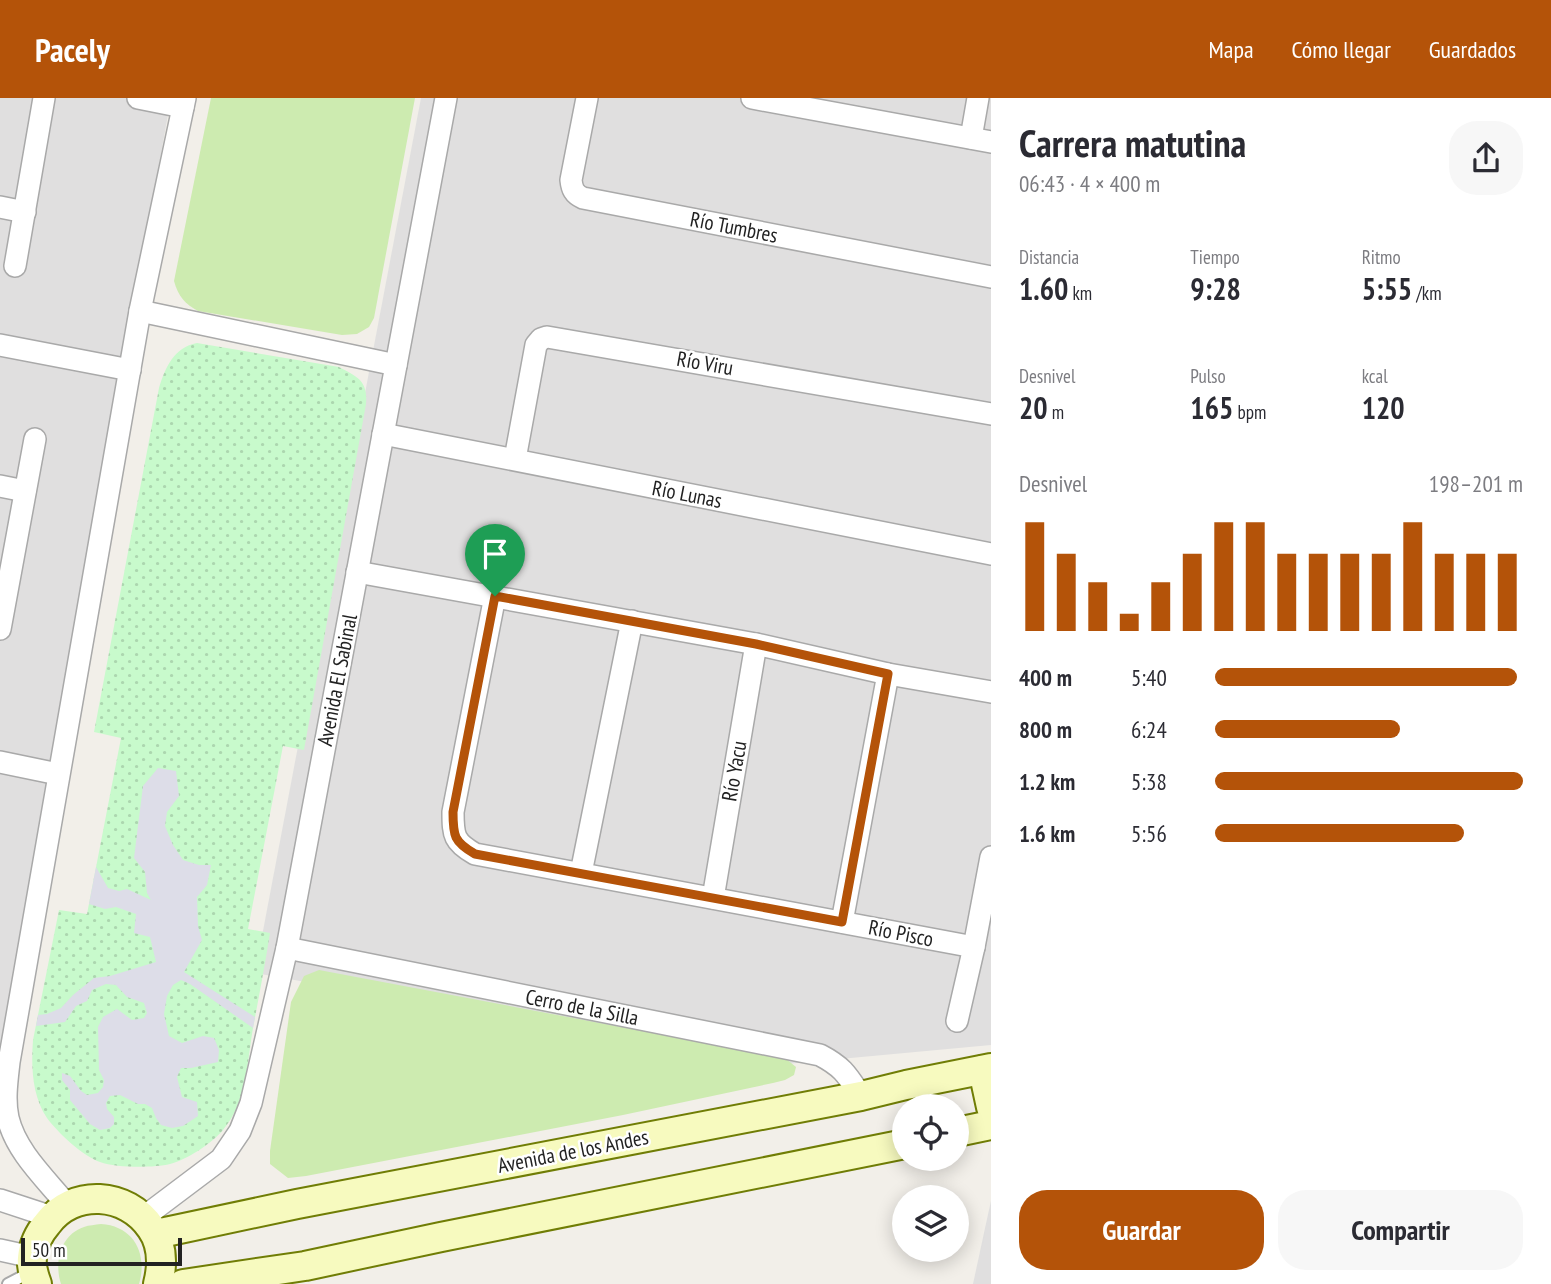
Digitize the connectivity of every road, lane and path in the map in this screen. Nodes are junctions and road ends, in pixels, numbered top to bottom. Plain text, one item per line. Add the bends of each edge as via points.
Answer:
1 (44, 98) edge
2 (138, 98) edge
3 (446, 98) edge
4 (587, 98) edge
5 (752, 98) edge
6 (978, 98) edge
7 (184, 102) edge
8 (981, 140) edge
9 (0, 207) edge
10 (25, 212) junction
11 (15, 266) dead end
12 (991, 277) edge
13 (140, 311) junction
14 (0, 345) edge
15 (396, 365) junction
16 (130, 370) junction
17 (991, 414) edge
18 (383, 433) junction
19 (35, 439) dead end
20 (515, 459) junction
21 (0, 486) edge
22 (25, 491) junction
23 (991, 554) edge
24 (357, 572) junction
25 (495, 596) junction
26 (632, 621) junction
27 (0, 624) edge
28 (756, 644) junction
29 (888, 674) junction
30 (991, 692) edge
31 (0, 762) edge
32 (58, 774) junction
33 (991, 856) edge
34 (581, 873) junction
35 (713, 898) junction
36 (842, 922) junction
37 (974, 947) junction
38 (287, 948) junction
39 (957, 1021) dead end
40 (987, 1069) edge
41 (861, 1096) junction
42 (991, 1107) edge
43 (991, 1125) edge
44 (969, 1130) edge
45 (892, 1147) edge
46 (0, 1200) edge
47 (59, 1211) junction
48 (150, 1226) junction
49 (0, 1250) edge
50 (34, 1270) edge
51 (8, 1284) edge
52 (158, 1284) edge
53 (183, 1284) edge

1 - 10 street
2 - 7 street
3 - 15 street, Avenida El Sabinal
4 - 12 street, Río Tumbres via 571,180 574,191 583,198
5 - 8 street
6 - 8 street
7 - 13 street
9 - 10 street
10 - 11 street
13 - 15 street
13 - 16 street
14 - 16 street
15 - 18 street, Avenida El Sabinal
16 - 32 street
17 - 20 street, Río Viru via 547,337 536,345
18 - 20 street, Río Lunas
18 - 24 street, Avenida El Sabinal
19 - 22 street
20 - 23 street, Río Lunas
21 - 22 street
22 - 27 street
24 - 25 street
24 - 38 street, Avenida El Sabinal
25 - 26 street
25 - 34 street, Río Pisco via 453,812 454,834 475,854
26 - 28 street
26 - 34 street
28 - 29 street
28 - 35 street, Río Yacu
29 - 30 street
29 - 36 street
31 - 32 street
32 - 47 street via 6,1090 8,1118 19,1147
33 - 37 street
34 - 35 street, Río Pisco
35 - 36 street, Río Pisco
36 - 37 street, Río Pisco
37 - 39 street
38 - 41 street, Cerro de la Silla via 820,1055 845,1072
38 - 48 street, Avenida El Sabinal via 251,1103 240,1131 221,1159
40 - 41 main road, Avenida de los Andes
40 - 42 main road
41 - 48 main road, Avenida de los Andes via 297,1204
43 - 44 main road
45 - 53 main road via 306,1266
46 - 47 street
47 - 48 main road via 87,1199 107,1199 127,1205
47 - 50 main road via 41,1231
48 - 52 main road via 161,1252
49 - 50 street
50 - 51 lane

